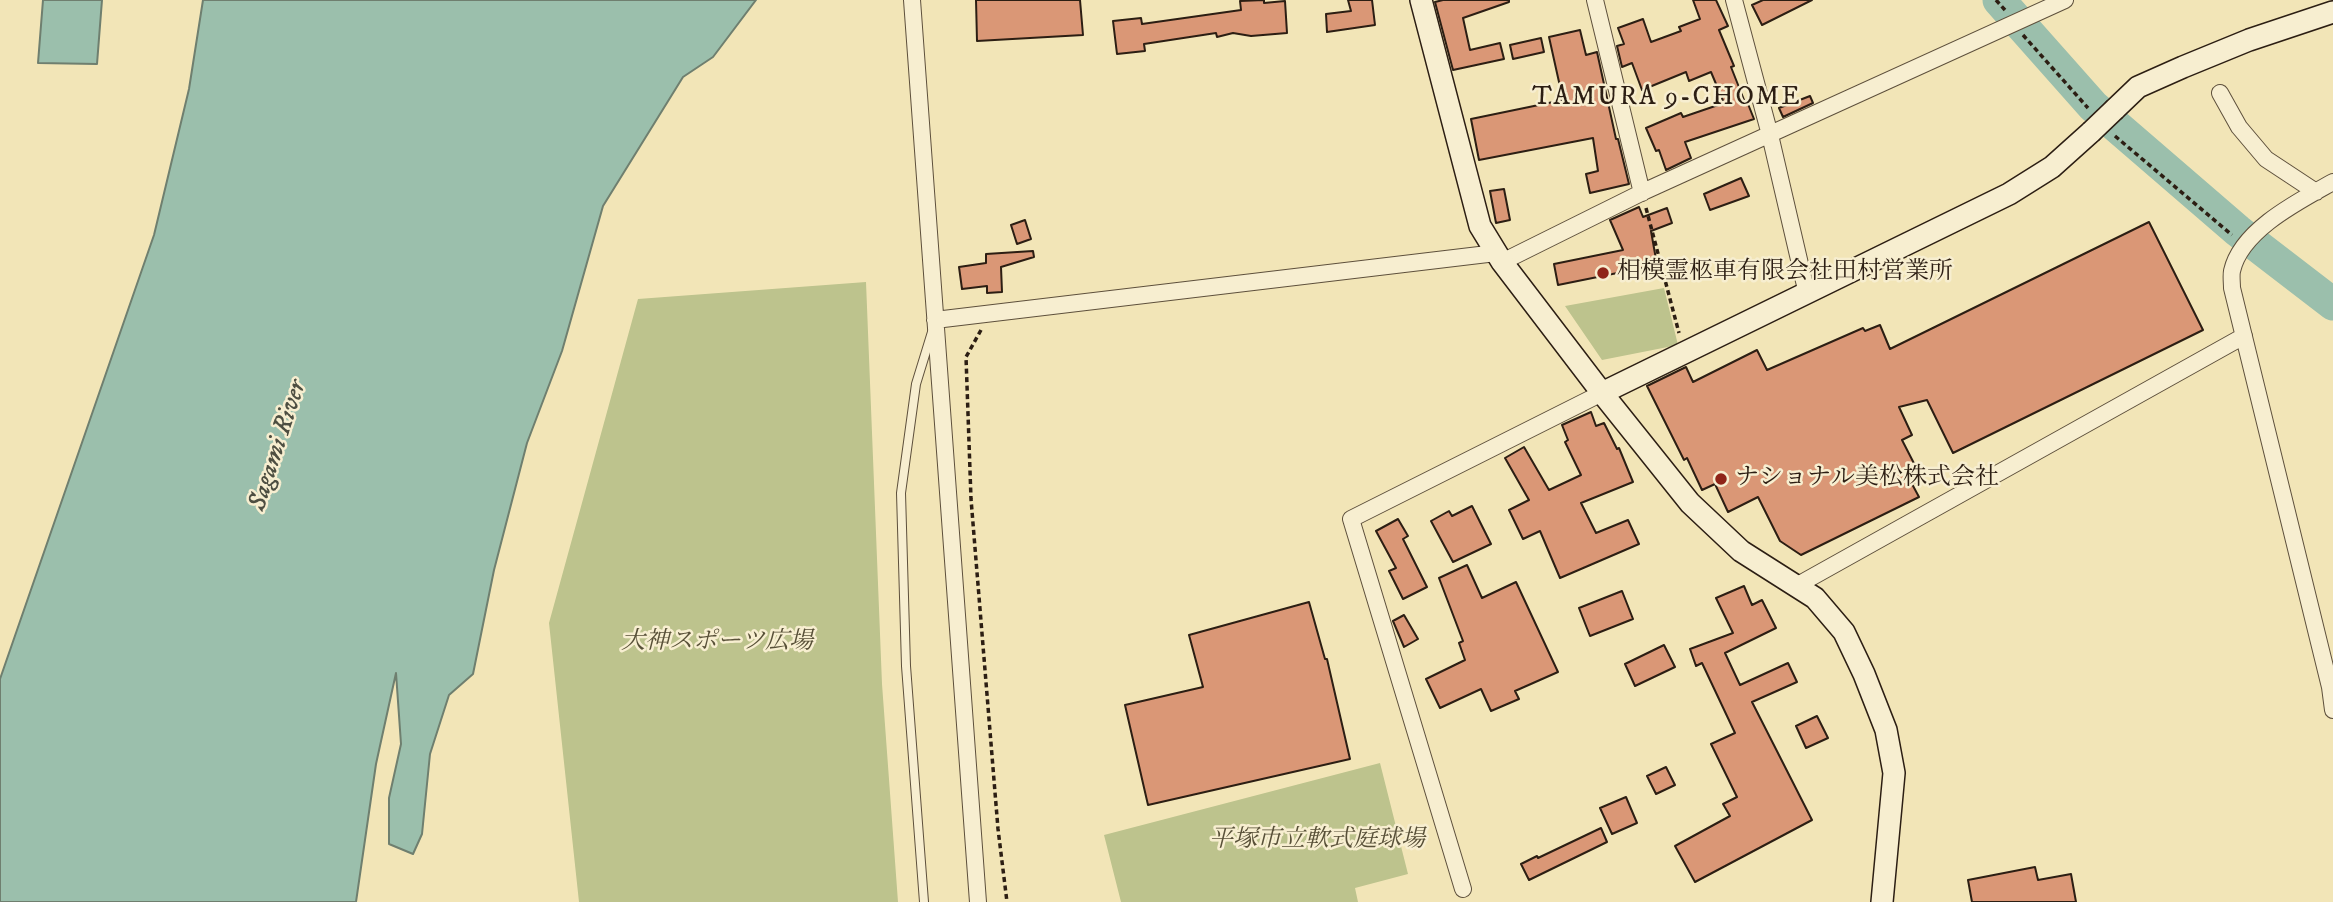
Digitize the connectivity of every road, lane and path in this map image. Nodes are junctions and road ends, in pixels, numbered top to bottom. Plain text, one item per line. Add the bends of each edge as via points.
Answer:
1 (912, 0) edge
2 (1421, 0) edge
3 (1595, 0) edge
4 (1734, 0) edge
5 (2065, 0) edge
6 (2333, 12) edge
7 (2220, 93) dead end
8 (1770, 135) junction
9 (2333, 182) edge
10 (2315, 192) junction
11 (1642, 193) junction
12 (1499, 258) junction
13 (1807, 294) junction
14 (991, 313) junction
15 (935, 320) junction
16 (2244, 336) junction
17 (1684, 354) junction
18 (1602, 393) junction
19 (1796, 586) junction
20 (2331, 686) edge
21 (2333, 710) edge
22 (1463, 889) dead end
23 (924, 902) edge
24 (978, 902) edge
25 (1007, 902) edge
26 (1882, 902) edge

1 - 15 street
2 - 12 street via 1480,226
3 - 11 street
4 - 8 street
5 - 8 street
6 - 13 street, bridge via 2249,40 2138,87 2052,167 2009,194
7 - 10 street via 2239,127 2266,159
8 - 11 street
8 - 13 street
9 - 10 street
10 - 16 street via 2256,230 2243,248 2232,271 2232,288
11 - 12 street
11 - 17 path
12 - 14 street
12 - 18 street
13 - 17 street
14 - 15 street
14 - 25 path via 966,357 971,499
15 - 23 lane via 916,384 901,493 906,666
15 - 24 street
16 - 19 street
16 - 20 street
17 - 18 street
18 - 19 street via 1712,525 1741,551
18 - 22 street via 1351,519
19 - 26 street via 1815,598 1844,632 1886,730 1894,773
20 - 21 street

